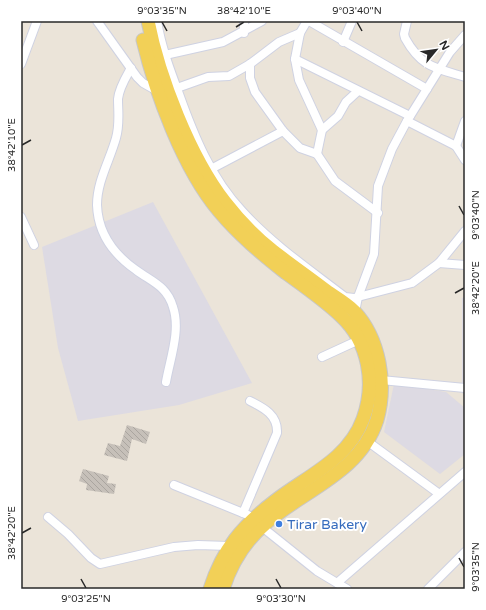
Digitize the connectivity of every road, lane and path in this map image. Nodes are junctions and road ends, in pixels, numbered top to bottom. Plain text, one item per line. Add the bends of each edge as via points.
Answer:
1 (37, 21) edge
2 (97, 21) edge
3 (140, 21) edge
4 (148, 21) edge
5 (157, 21) edge
6 (244, 21) edge
7 (262, 21) edge
8 (308, 21) edge
9 (352, 21) edge
10 (407, 21) edge
11 (244, 32) junction
12 (300, 33) junction
13 (465, 35) edge
14 (343, 42) junction
15 (462, 43) edge
16 (165, 55) junction
17 (295, 59) junction
18 (21, 64) edge
19 (250, 64) junction
20 (131, 68) junction
21 (440, 69) junction
22 (465, 77) edge
23 (427, 89) junction
24 (168, 90) junction
25 (358, 90) junction
26 (408, 119) junction
27 (465, 121) edge
28 (178, 127) junction
29 (322, 130) junction
30 (283, 131) junction
31 (456, 146) junction
32 (317, 154) junction
33 (465, 160) edge
34 (211, 168) junction
35 (378, 214) junction
36 (21, 217) edge
37 (465, 231) edge
38 (34, 245) dead end
39 (439, 263) junction
40 (465, 265) edge
41 (345, 297) junction
42 (358, 297) junction
43 (353, 311) junction
44 (364, 342) junction
45 (322, 357) dead end
46 (381, 380) junction
47 (166, 382) dead end
48 (465, 388) edge
49 (250, 401) dead end
50 (367, 441) junction
51 (465, 472) edge
52 (174, 484) dead end
53 (438, 493) junction
54 (48, 517) dead end
55 (253, 519) junction
56 (465, 552) edge
57 (229, 556) junction
58 (337, 583) junction
59 (210, 589) edge
60 (223, 589) edge
61 (347, 589) edge
62 (428, 589) edge

1 - 18 street
2 - 20 street
3 - 24 main road via 148,59
4 - 24 main road
5 - 16 street
6 - 11 street
7 - 11 street
8 - 12 street
8 - 14 street
9 - 14 street
10 - 21 street via 404,34 408,43 422,61
11 - 16 street via 223,42
12 - 17 street
12 - 19 street via 279,42
13 - 15 street
14 - 23 street
15 - 21 street
16 - 24 street
17 - 25 street
17 - 29 street via 299,80
19 - 24 street via 229,76 208,77
19 - 30 street via 250,78 256,92
20 - 24 street via 143,83
20 - 47 street via 123,81 118,98 117,134 98,193 98,218 101,230 113,249 136,270 160,285 170,299 176,319
21 - 22 street
21 - 23 street
23 - 26 street
24 - 28 main road
24 - 34 street
25 - 26 street
25 - 29 street via 346,102 338,116
26 - 31 street
26 - 35 street via 392,149 378,186
27 - 31 street
28 - 43 main road via 211,182 243,223 271,250
28 - 44 main road via 195,175 219,211 264,255 342,316
29 - 32 street
30 - 32 street via 300,148
30 - 34 street
31 - 33 street
32 - 35 street via 335,181
34 - 41 street via 228,194 255,225
35 - 42 street via 374,254
36 - 38 street
37 - 39 street
39 - 40 street
39 - 42 street via 412,283
41 - 42 street
41 - 43 street
42 - 43 street
43 - 44 main road
44 - 45 street
44 - 46 main road
44 - 55 main road via 369,370 369,398 364,418 355,436 331,462
46 - 48 street
46 - 50 main road via 379,411
49 - 55 street via 264,408 274,418 277,427
50 - 53 street
50 - 55 main road via 341,470 277,514
51 - 53 street
52 - 55 street
53 - 58 street via 394,535
54 - 57 street via 87,555 100,564 174,546 198,545
55 - 57 main road
55 - 57 main road via 244,547
55 - 58 street via 298,557
56 - 62 street
57 - 59 main road
57 - 60 main road
58 - 61 street

